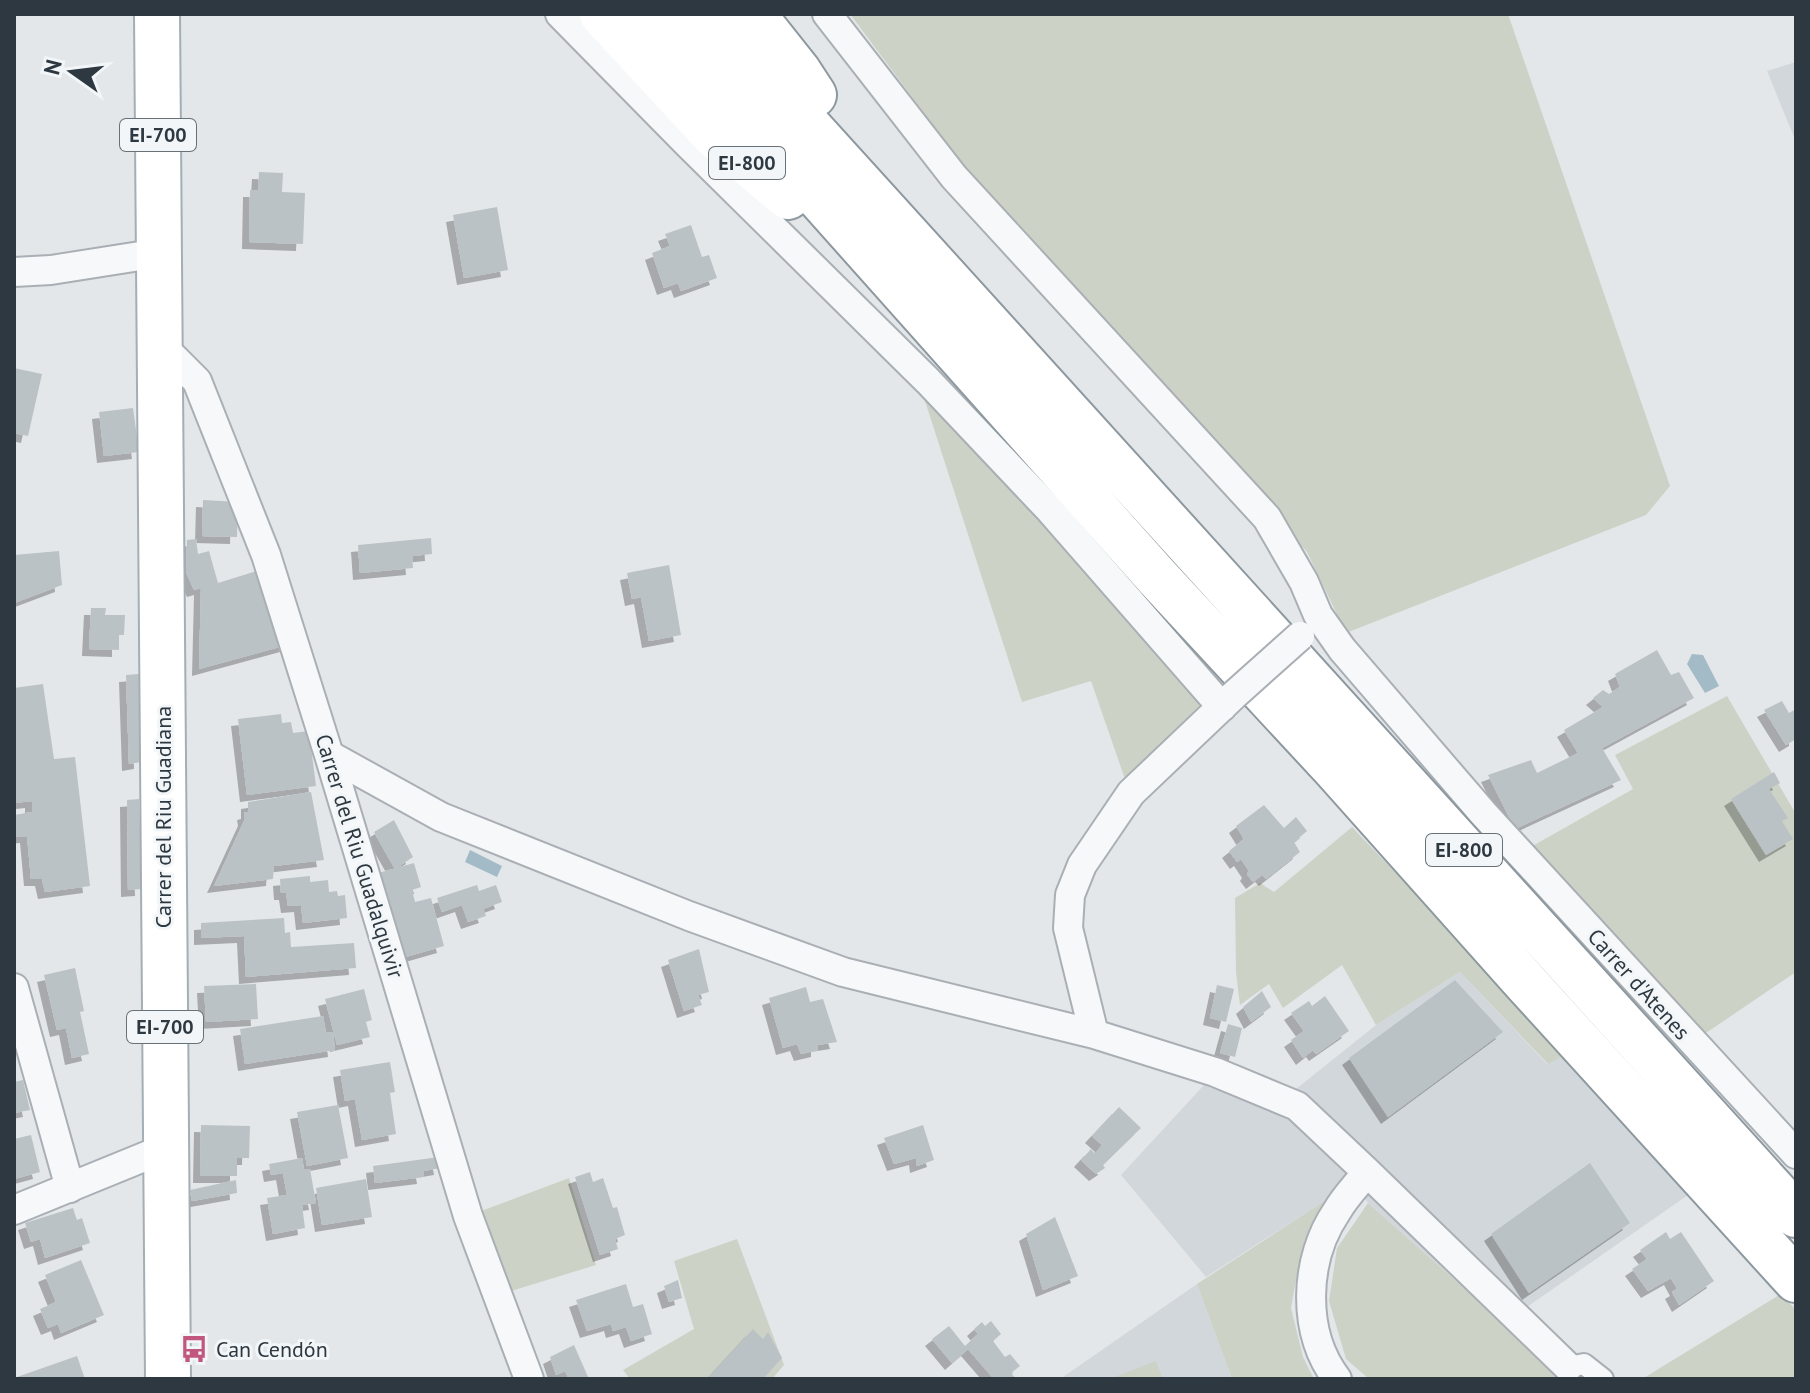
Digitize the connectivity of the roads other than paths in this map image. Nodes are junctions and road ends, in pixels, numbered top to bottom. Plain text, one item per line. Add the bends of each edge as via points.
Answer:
1 (157, 14) edge
2 (560, 14) edge
3 (602, 14) edge
4 (655, 14) edge
5 (707, 14) edge
6 (753, 14) edge
7 (827, 14) edge
8 (902, 227) junction
9 (159, 256) junction
10 (14, 272) edge
11 (907, 296) junction
12 (160, 356) junction
13 (1309, 626) junction
14 (1228, 701) junction
15 (329, 755) junction
16 (14, 988) edge
17 (1094, 1034) junction
18 (24, 1061) edge
19 (166, 1148) junction
20 (1796, 1154) edge
21 (1367, 1172) junction
22 (70, 1188) junction
23 (14, 1210) edge
24 (1796, 1215) edge
25 (1796, 1280) edge
26 (1568, 1367) joint
27 (168, 1379) edge
28 (529, 1379) edge
29 (1337, 1379) edge
30 (1603, 1379) edge

1 - 9 main road, EI-700
2 - 14 street via 928,381
3 - 11 main road, EI-800 via 713,134
4 - 11 main road, EI-800
5 - 8 main road, EI-800
6 - 8 main road, EI-800 via 799,72
7 - 13 street, Carrer d'Atenes via 954,177 1267,518 1304,582
8 - 24 main road, EI-800
9 - 10 street
9 - 12 main road, Carrer del Riu Guadiana / EI-700
11 - 25 main road, EI-800
12 - 15 street, Carrer del Riu Guadalquivir via 173,357 197,381 266,555
12 - 19 main road, Carrer del Riu Guadiana / EI-700
13 - 14 street, bridge
13 - 20 street, Carrer d'Atenes via 1342,649 1483,813
14 - 17 street via 1131,793 1082,865 1070,895 1068,928
15 - 17 street via 441,817 689,916 843,972
15 - 28 street, Carrer del Riu Guadalquivir via 468,1216
16 - 18 street
17 - 21 street via 1215,1072 1297,1106
18 - 22 street
19 - 22 street
19 - 27 main road, Carrer del Riu Guadiana / EI-700
21 - 26 street
21 - 29 street via 1336,1211 1312,1274 1310,1303 1317,1340
22 - 23 street
26 - 30 street via 1584,1364

